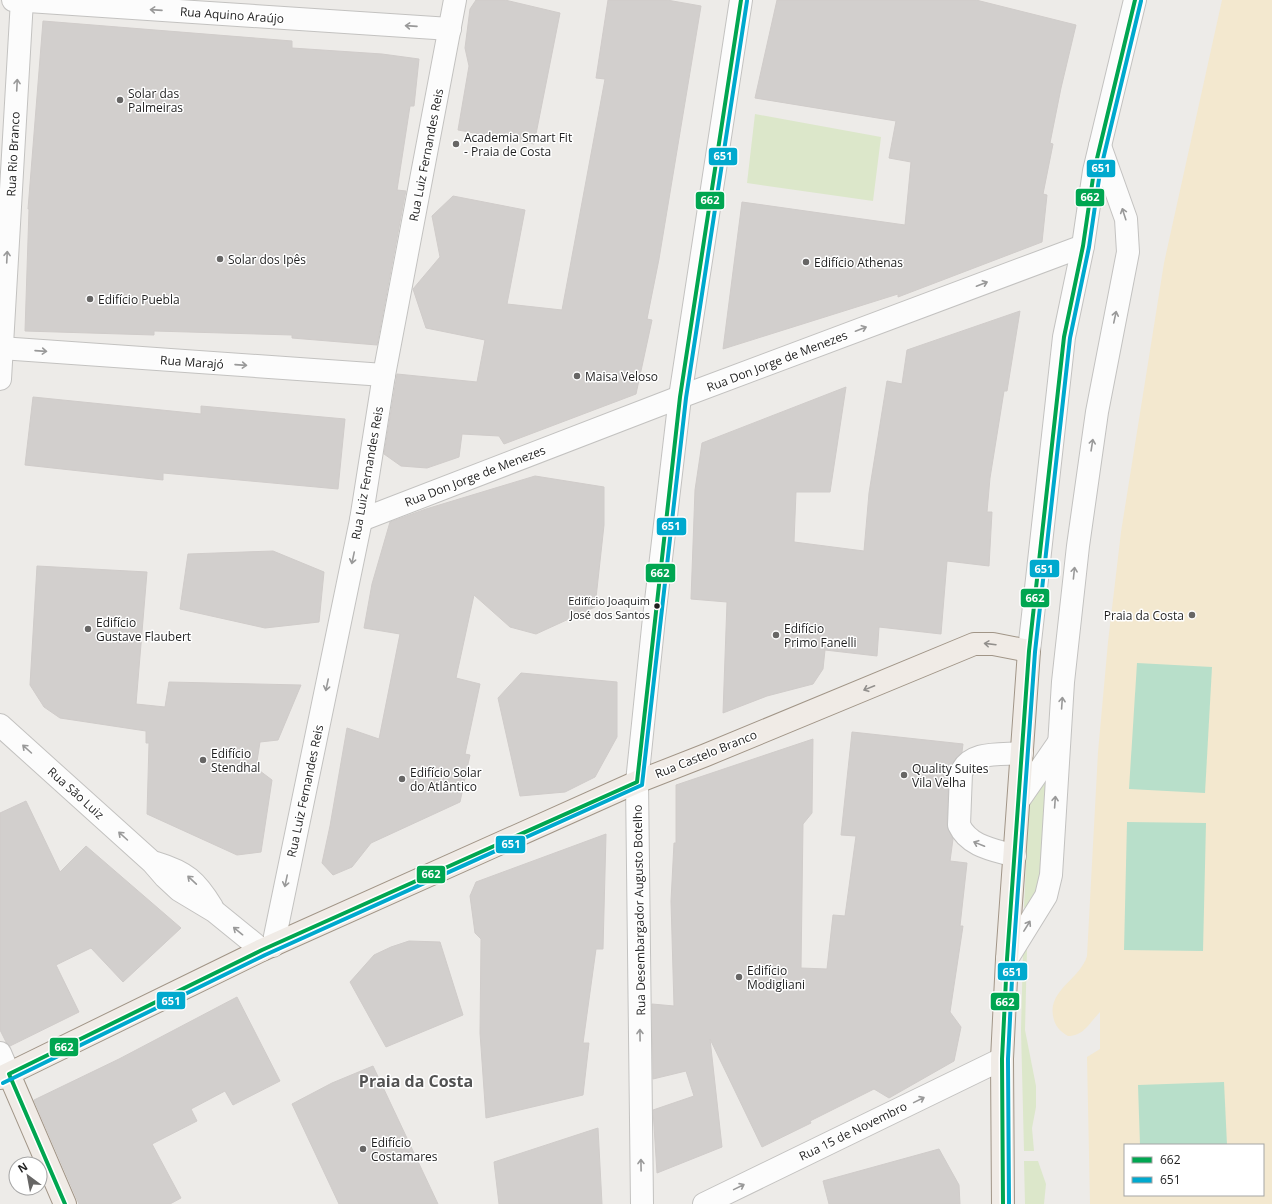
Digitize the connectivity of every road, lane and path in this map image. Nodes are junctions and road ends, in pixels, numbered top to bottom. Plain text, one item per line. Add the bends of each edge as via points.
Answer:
1 (19, 0) edge
2 (455, 0) edge
3 (741, 0) edge
4 (1135, 0) edge
5 (450, 29) junction
6 (1100, 146) junction
7 (1083, 246) junction
8 (1, 348) edge
9 (384, 375) junction
10 (0, 379) edge
11 (680, 397) junction
12 (360, 520) junction
13 (1029, 651) junction
14 (0, 724) edge
15 (1059, 742) junction
16 (1022, 753) junction
17 (637, 782) junction
18 (1019, 800) junction
19 (1015, 856) junction
20 (268, 948) junction
21 (1007, 959) junction
22 (0, 1053) edge
23 (1002, 1059) junction
24 (5, 1076) edge
25 (65, 1204) edge
26 (642, 1204) edge
27 (704, 1204) edge
28 (1003, 1204) edge

5 -> 1 street, Rua Aquino Araújo
8 -> 1 street, Rua Rio Branco
2 - 5 street, Rua Luiz Fernandes Reis
3 - 11 street, Rua Desembargador Augusto Botelho
4 - 6 street
5 - 9 street, Rua Luiz Fernandes Reis
6 - 7 street
15 -> 6 street via 1070,614 1087,479 1109,345 1128,252 1126,219
11 -> 7 street, Rua Don Jorge de Menezes
7 - 13 street via 1064,337
8 -> 9 street, Rua Marajó
8 - 10 street, Rua Rio Branco
9 - 12 street, Rua Luiz Fernandes Reis
11 - 12 street, Rua Don Jorge de Menezes
11 - 17 street, Rua Desembargador Augusto Botelho
12 -> 20 street, Rua Luiz Fernandes Reis
13 - 16 main road
13 -> 17 main road, Rua Castelo Branco via 993,644 974,644
20 -> 14 street, Rua São Luiz via 179,890 152,862
15 - 18 street
21 -> 15 street via 1046,896
16 - 18 main road
19 -> 16 street via 975,843 962,831 959,825 961,773 973,758
17 - 20 main road, Rua Castelo Branco
26 -> 17 street, Rua Desembargador Augusto Botelho
18 - 19 main road
19 - 21 main road
20 - 24 main road, Rua Castelo Branco
21 - 23 main road
22 - 24 street
27 -> 23 street, Rua 15 de Novembro
23 - 28 main road
24 - 25 main road

